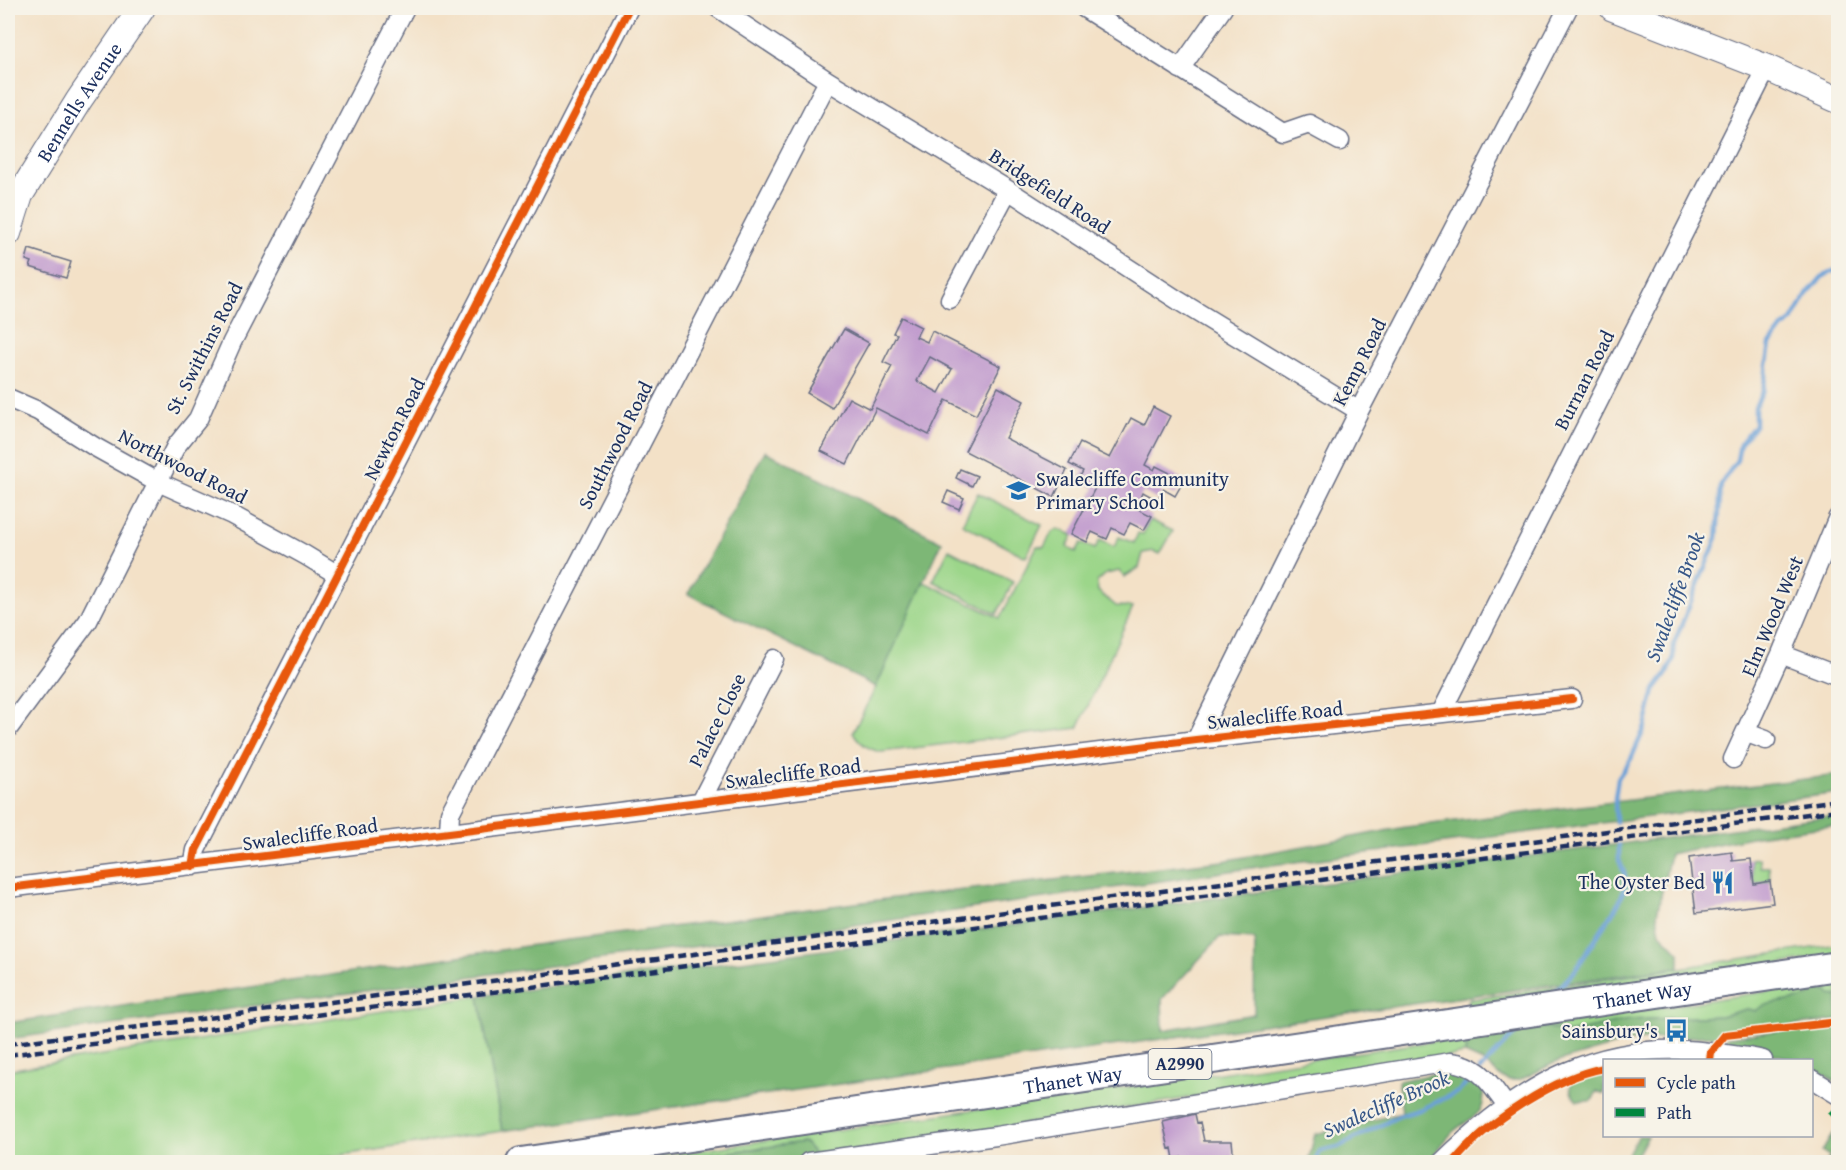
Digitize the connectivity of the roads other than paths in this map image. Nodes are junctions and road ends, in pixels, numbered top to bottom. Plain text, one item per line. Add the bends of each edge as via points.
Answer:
1 (142, 8) edge
2 (405, 8) edge
3 (629, 8) edge
4 (718, 8) edge
5 (1084, 8) edge
6 (1223, 8) edge
7 (1568, 8) edge
8 (1613, 8) edge
9 (1767, 68) junction
10 (1180, 69) junction
11 (828, 81) junction
12 (1839, 100) edge
13 (1340, 141) dead end
14 (1008, 190) junction
15 (8, 234) edge
16 (950, 299) dead end
17 (8, 398) edge
18 (1359, 411) junction
19 (158, 482) junction
20 (1839, 517) edge
21 (338, 575) junction
22 (1781, 654) junction
23 (773, 658) dead end
24 (1839, 676) edge
25 (1576, 700) dead end
26 (1441, 713) junction
27 (8, 729) edge
28 (1747, 733) junction
29 (1766, 740) dead end
30 (1196, 741) junction
31 (1733, 759) dead end
32 (701, 801) junction
33 (449, 832) junction
34 (193, 867) junction
35 (8, 888) edge
36 (1839, 966) edge
37 (1607, 1059) edge
38 (1756, 1059) edge
39 (1603, 1060) edge
40 (1813, 1079) edge
41 (1839, 1095) edge
42 (1506, 1105) junction
43 (521, 1162) edge
44 (808, 1162) edge
45 (1442, 1162) edge

1 - 15 street, Bennells Avenue via 78,99 20,195
2 - 19 street, St. Swithins Road via 231,342 198,419 176,446
3 - 21 street, Newton Road
4 - 11 street, Bridgefield Road
5 - 10 street
6 - 10 street
7 - 18 street, Kemp Road
8 - 9 street
9 - 12 street
9 - 26 street, Burnan Road
10 - 13 street via 1279,142 1309,124
11 - 14 street, Bridgefield Road
11 - 33 street, Southwood Road via 450,813
14 - 16 street
14 - 18 street, Bridgefield Road
17 - 19 street, Northwood Road via 38,411
18 - 30 street, Kemp Road
19 - 21 street, Northwood Road via 232,515
19 - 27 street, St. Swithins Road via 88,621
20 - 22 street, Elm Wood West
21 - 34 street, Newton Road via 196,850
22 - 24 street
22 - 28 street, Elm Wood West
23 - 32 street, Palace Close
25 - 26 street, Swalecliffe Road
26 - 30 street, Swalecliffe Road
28 - 29 street
28 - 31 street, Elm Wood West
30 - 32 street, Swalecliffe Road
32 - 33 street, Swalecliffe Road
33 - 34 street, Swalecliffe Road
34 - 35 street, Swalecliffe Road
36 - 43 main road, Thanet Way / A2990
37 - 38 street via 1632,1053 1690,1050
39 - 42 street via 1544,1082
40 - 41 street
42 - 44 street via 1476,1069 1450,1062 996,1136
42 - 45 street

